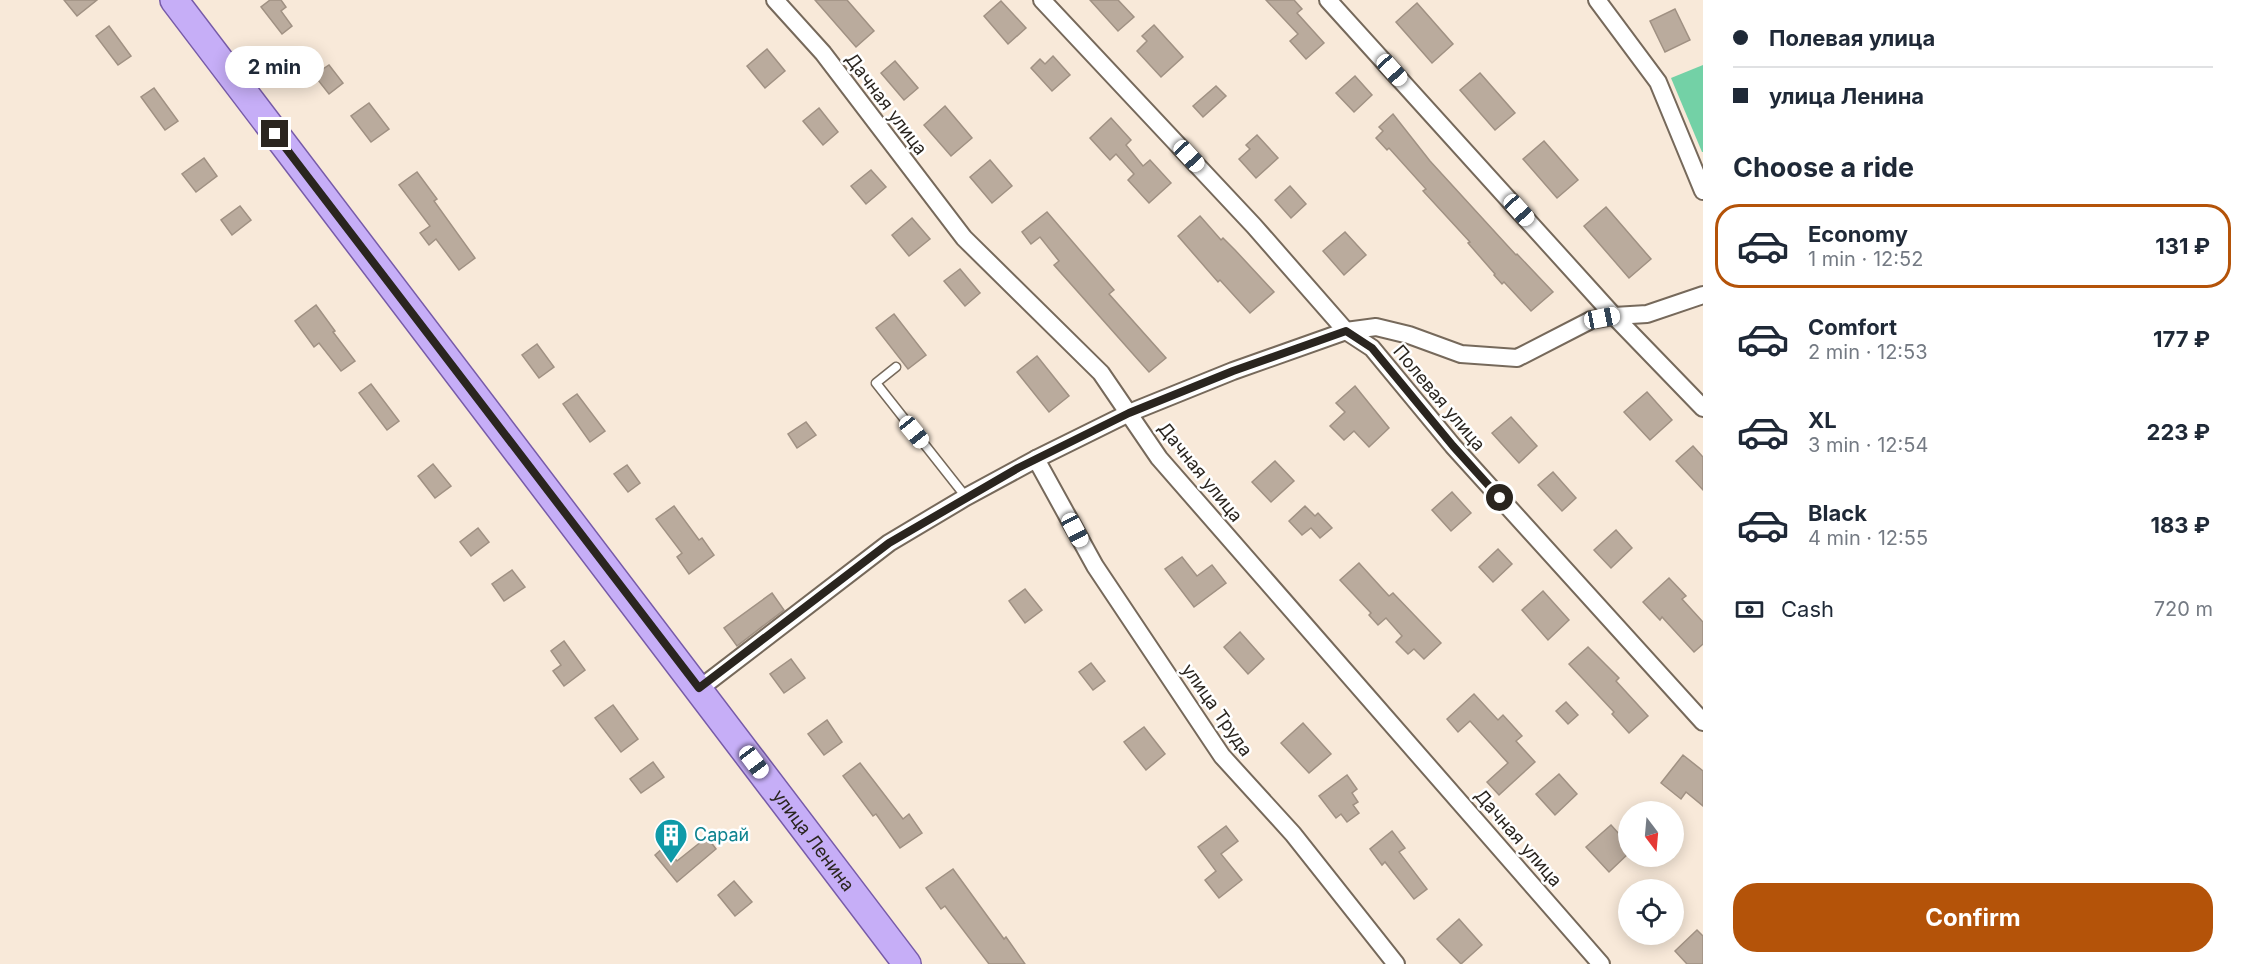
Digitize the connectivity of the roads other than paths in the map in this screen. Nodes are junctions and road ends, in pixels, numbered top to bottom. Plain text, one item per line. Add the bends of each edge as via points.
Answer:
1 (174, 0) edge
2 (775, 0) edge
3 (1042, 0) edge
4 (1328, 0) edge
5 (1597, 0) edge
6 (1703, 191) edge
7 (1703, 295) edge
8 (1614, 316) junction
9 (1346, 331) junction
10 (896, 367) dead end
11 (1703, 408) edge
12 (1129, 413) junction
13 (1036, 459) junction
14 (966, 497) junction
15 (699, 688) junction
16 (1703, 722) edge
17 (907, 964) edge
18 (1396, 964) edge
19 (1601, 964) edge

1 - 15 main road, улица Ленина
2 - 12 street, Дачная улица via 823,53 964,238 1101,373
3 - 9 street, Полевая улица via 1254,226
4 - 8 street
5 - 6 street via 1658,82
7 - 8 street via 1647,314
8 - 9 street via 1591,320 1517,358 1461,354 1376,327
8 - 11 street
9 - 12 street
9 - 16 street, Полевая улица via 1372,348 1453,446
10 - 14 lane via 876,383
12 - 13 street
12 - 19 street, Дачная улица via 1159,458
13 - 14 street
13 - 18 street, улица Труда via 1095,566 1222,756 1293,834
14 - 15 street via 889,543
15 - 17 main road, улица Ленина

